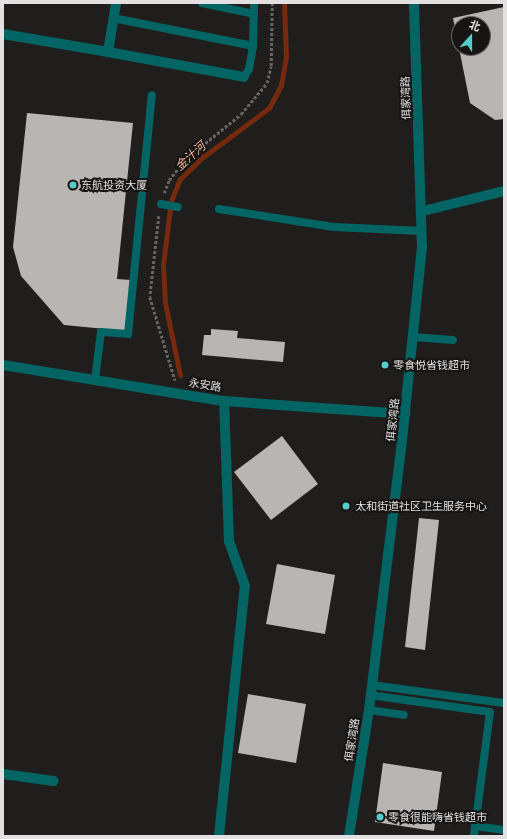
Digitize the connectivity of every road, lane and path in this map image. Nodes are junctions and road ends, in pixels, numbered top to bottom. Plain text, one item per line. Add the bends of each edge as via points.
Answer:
1 (116, 3) edge
2 (202, 3) edge
3 (254, 3) edge
4 (272, 3) edge
5 (414, 3) edge
6 (254, 14) junction
7 (113, 18) junction
8 (3, 34) edge
9 (253, 46) junction
10 (108, 52) junction
11 (244, 77) joint
12 (152, 95) dead end
13 (504, 191) edge
14 (161, 204) junction
15 (178, 207) dead end
16 (219, 209) dead end
17 (423, 211) junction
18 (422, 231) junction
19 (413, 337) junction
20 (453, 340) dead end
21 (3, 365) edge
22 (96, 380) junction
23 (174, 392) junction
24 (224, 401) junction
25 (406, 414) junction
26 (371, 690) junction
27 (504, 704) edge
28 (369, 710) junction
29 (404, 715) dead end
30 (3, 774) edge
31 (54, 780) dead end
32 (475, 826) junction
33 (504, 830) edge
34 (219, 836) edge
35 (349, 836) edge
36 (474, 836) edge

1 - 7 street
2 - 6 lane
3 - 6 lane
4 - 14 path via 271,66 267,83 240,114 186,159 169,180
5 - 17 street, 佴家湾路
6 - 9 lane
7 - 9 lane
7 - 10 street
8 - 10 street
9 - 11 lane via 249,69
10 - 11 street
12 - 22 lane via 128,334 101,332
13 - 17 street
14 - 15 lane
14 - 23 path via 150,297 175,377
16 - 18 lane via 334,227
17 - 18 street, 佴家湾路
18 - 19 street, 佴家湾路
19 - 20 lane
19 - 25 street, 佴家湾路
21 - 22 street, 永安路
22 - 23 street, 永安路
23 - 24 street, 永安路
24 - 25 street, 永安路
24 - 34 street via 229,541 245,586
25 - 26 street, 佴家湾路
26 - 27 lane
26 - 28 street, 佴家湾路
26 - 32 lane via 490,712
28 - 29 lane
28 - 35 street, 佴家湾路
30 - 31 street
32 - 33 lane
32 - 36 lane

